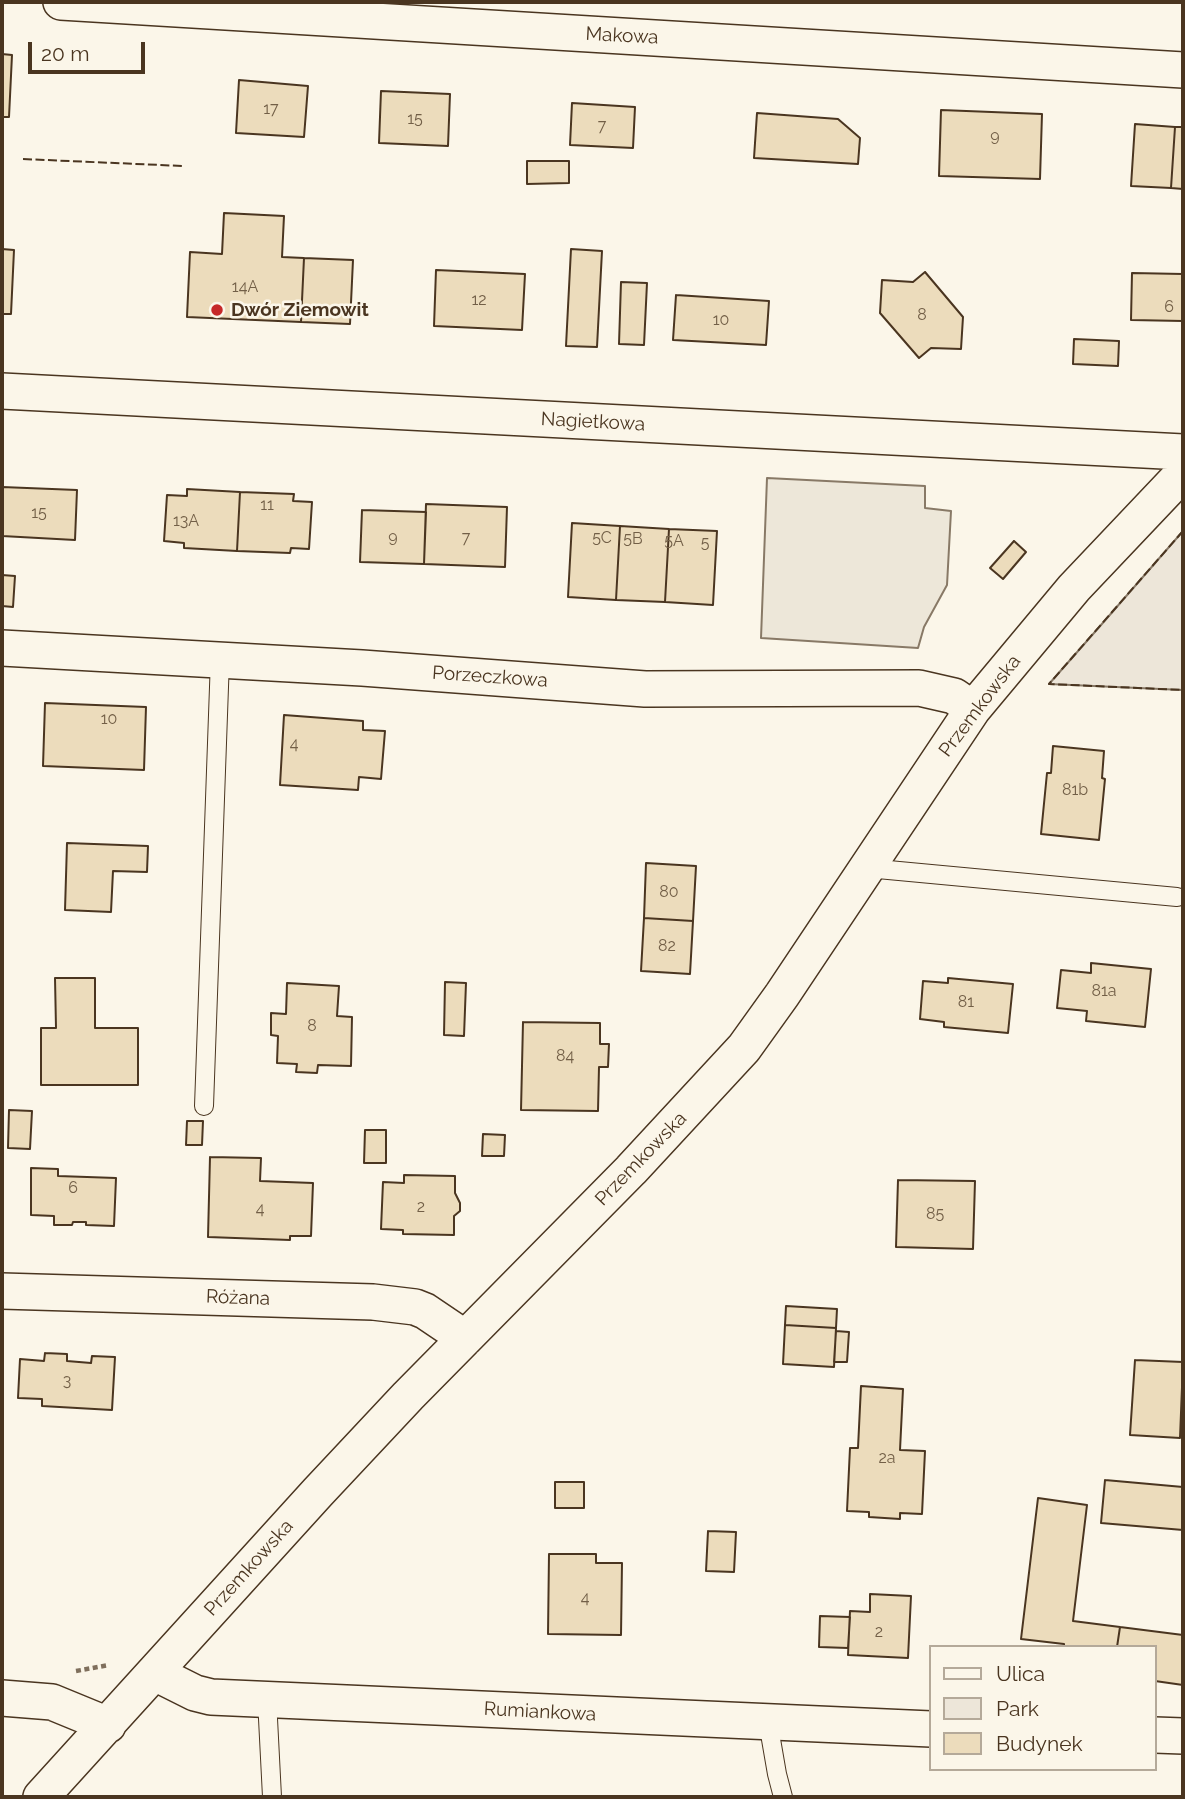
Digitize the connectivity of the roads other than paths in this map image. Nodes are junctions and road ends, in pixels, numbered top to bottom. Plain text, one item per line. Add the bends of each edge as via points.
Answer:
1 (61, 2) edge
2 (108, 3) edge
3 (1183, 70) edge
4 (2, 391) edge
5 (1183, 452) edge
6 (1183, 473) edge
7 (2, 648) edge
8 (220, 659) junction
9 (973, 709) junction
10 (867, 868) junction
11 (1177, 897) dead end
12 (204, 1106) dead end
13 (2, 1291) edge
14 (465, 1338) junction
15 (155, 1673) junction
16 (2, 1698) edge
17 (267, 1699) junction
18 (768, 1722) junction
19 (108, 1725) junction
20 (930, 1729) edge
21 (1157, 1735) edge
22 (1183, 1736) edge
23 (41, 1797) edge
24 (272, 1797) edge
25 (783, 1797) edge

1 - 2 street, Makowa
2 - 3 street, Makowa
4 - 5 street, Nagietkowa
6 - 9 street, Przemkowska via 1074,588
7 - 8 street, Porzeczkowa
8 - 9 street, Porzeczkowa via 645,689 919,688 954,696
8 - 12 lane
9 - 10 street, Przemkowska
10 - 11 lane
10 - 14 street, Przemkowska via 744,1048
13 - 14 street, Różana via 373,1302 415,1307
14 - 15 street, Przemkowska
15 - 17 street, Rumiankowa via 211,1697
15 - 19 street, Przemkowska
16 - 19 street via 52,1702
17 - 18 street, Rumiankowa
17 - 24 lane
18 - 20 street, Rumiankowa
18 - 25 lane
19 - 23 street, Przemkowska
21 - 22 street

